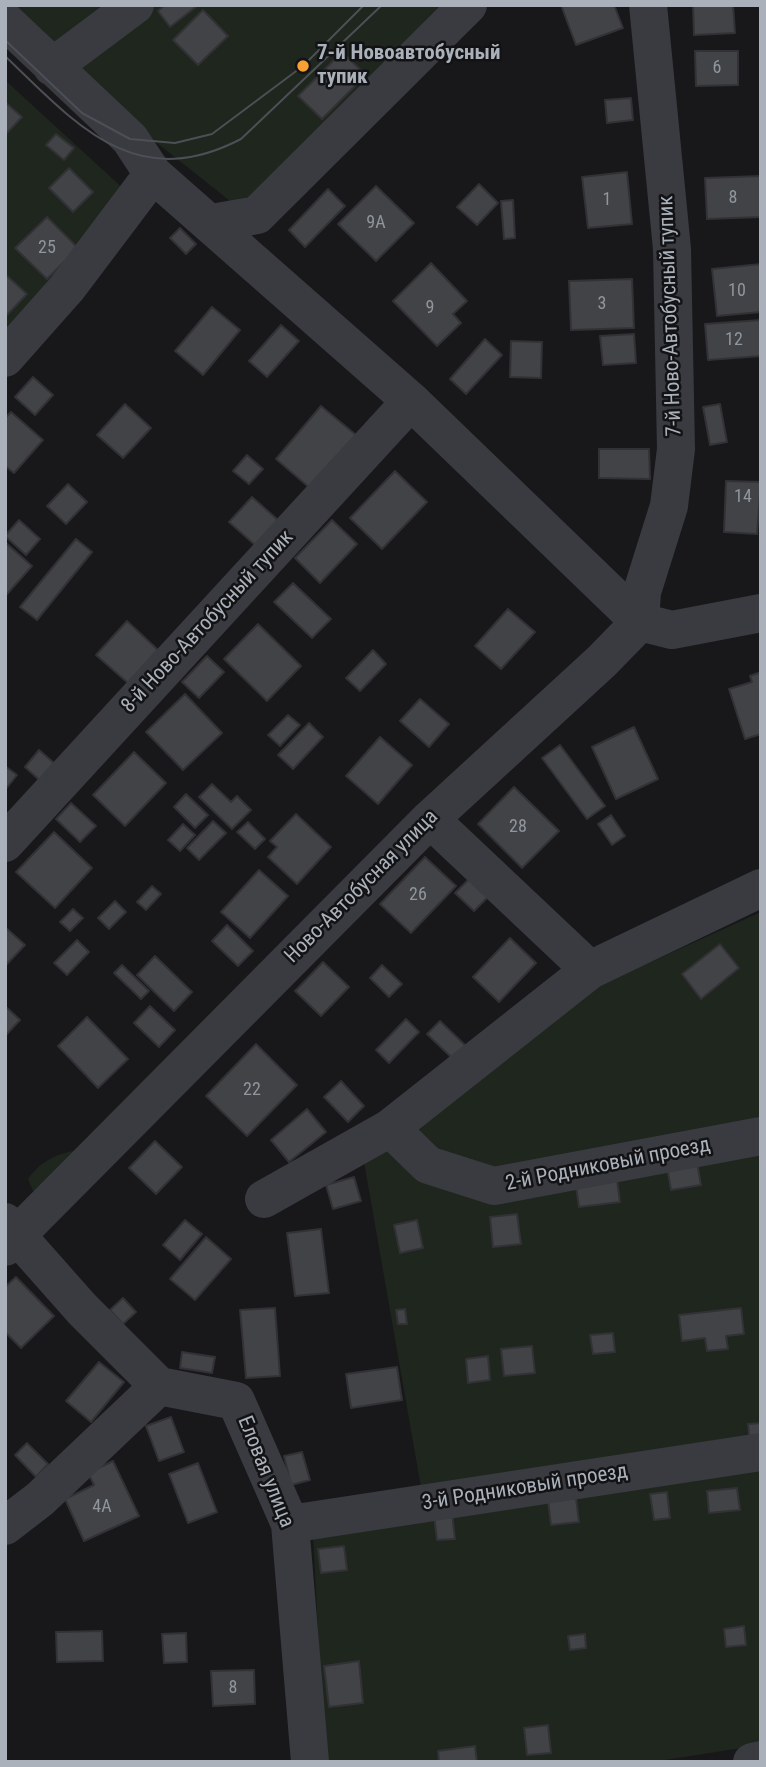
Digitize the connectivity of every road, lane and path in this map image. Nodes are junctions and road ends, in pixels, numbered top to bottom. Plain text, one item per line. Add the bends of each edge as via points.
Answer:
1 (135, 5) edge
2 (468, 5) edge
3 (648, 5) edge
4 (5, 21) edge
5 (52, 67) junction
6 (153, 174) junction
7 (212, 223) junction
8 (5, 358) edge
9 (411, 401) junction
10 (761, 613) edge
11 (640, 622) junction
12 (430, 819) junction
13 (5, 843) edge
14 (761, 888) edge
15 (590, 970) junction
16 (390, 1128) junction
17 (761, 1136) edge
18 (264, 1199) dead end
19 (9, 1234) edge
20 (159, 1386) junction
21 (761, 1452) edge
22 (290, 1524) junction
23 (5, 1526) edge
24 (761, 1760) edge
25 (310, 1762) edge
26 (751, 1762) edge

1 - 5 street
2 - 7 street via 257,215
3 - 11 street, 7-й Ново-Автобусный тупик via 672,249 676,449 669,506 642,592
4 - 5 street
5 - 6 street via 130,139
6 - 7 street
6 - 8 street via 67,288
7 - 9 street
9 - 11 street
9 - 13 street, 8-й Ново-Автобусный тупик
10 - 11 street via 672,629
11 - 12 street, Ново-Автобусная улица
12 - 15 street
12 - 19 street, Ново-Автобусная улица
14 - 15 street
15 - 16 street
16 - 17 street, 2-й Родниковый проезд via 428,1165 494,1186
16 - 18 street
19 - 20 street
20 - 22 street, Еловая улица via 236,1401
20 - 23 street via 40,1499
21 - 22 street, 3-й Родниковый проезд
22 - 25 street, Еловая улица
24 - 26 street

